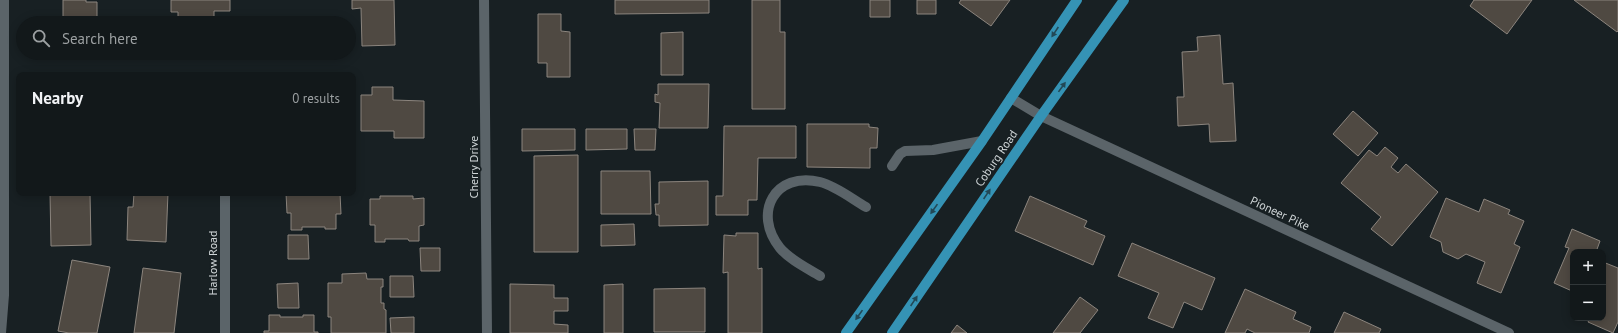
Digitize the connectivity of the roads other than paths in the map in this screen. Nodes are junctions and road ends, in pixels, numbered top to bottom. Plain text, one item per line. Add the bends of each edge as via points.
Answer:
1 (4, 0) edge
2 (484, 0) edge
3 (1077, 0) edge
4 (1124, 0) edge
5 (2, 67) edge
6 (1011, 98) junction
7 (1041, 116) junction
8 (982, 141) junction
9 (892, 166) dead end
10 (225, 196) edge
11 (866, 207) dead end
12 (820, 276) dead end
13 (1, 333) edge
14 (224, 333) edge
15 (487, 333) edge
16 (846, 333) edge
17 (892, 333) edge
18 (1509, 333) edge

1 - 5 street
2 - 15 street, Cherry Drive
3 -> 6 main road, Coburg Road
7 -> 4 main road, Coburg Road
5 - 13 street via 4,295
6 - 7 street, Pioneer Pike
6 - 8 main road, Coburg Road
17 -> 7 main road, Coburg Road
7 - 18 street, Pioneer Pike
8 - 9 street via 933,150 905,151
8 -> 16 main road, Coburg Road
10 - 14 street, Harlow Road
11 - 12 street via 831,186 813,181 786,185 774,194 768,208 768,216 775,241 789,256

